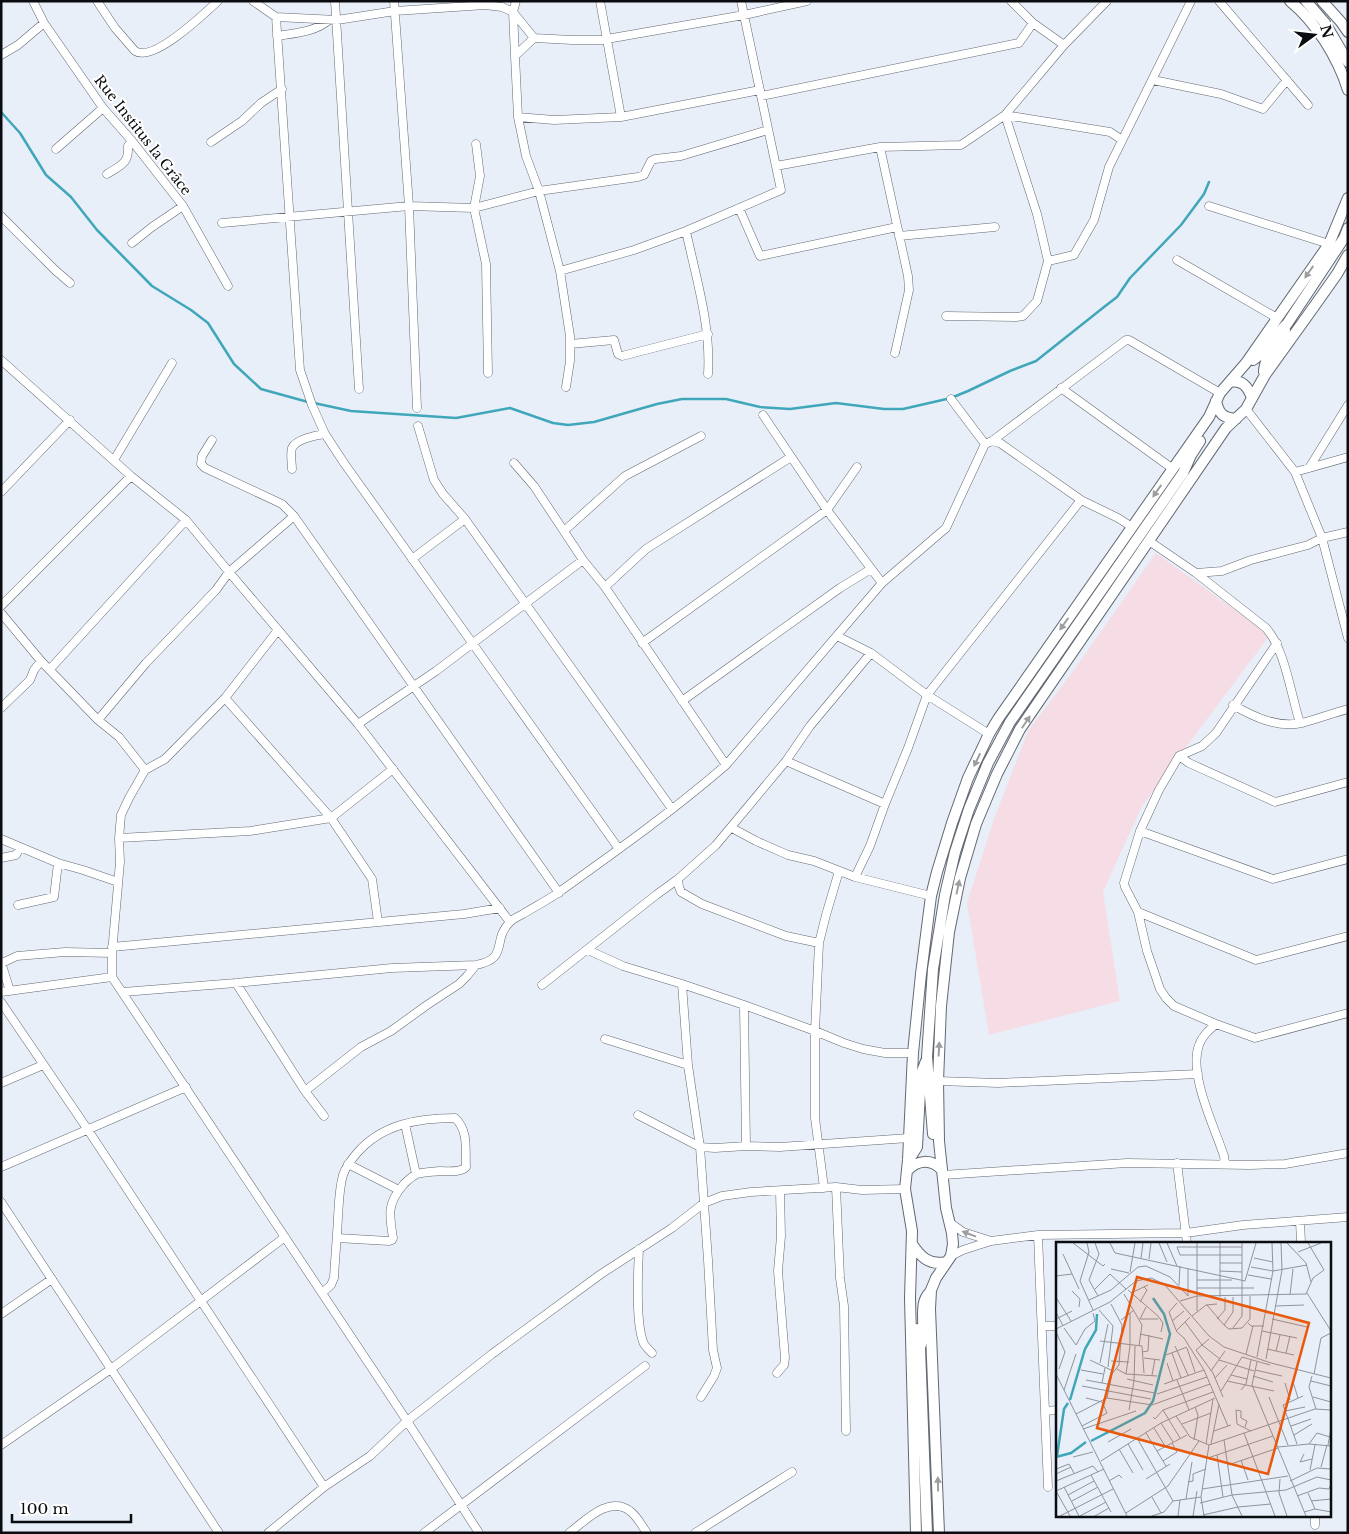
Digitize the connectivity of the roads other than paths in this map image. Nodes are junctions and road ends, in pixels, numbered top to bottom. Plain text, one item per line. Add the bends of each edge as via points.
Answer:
1 (34, 1) edge
2 (97, 1) edge
3 (218, 1) edge
4 (253, 1) edge
5 (335, 1) edge
6 (394, 1) edge
7 (516, 1) edge
8 (600, 1) edge
9 (741, 1) edge
10 (807, 1) edge
11 (1011, 1) edge
12 (1107, 1) edge
13 (1191, 1) edge
14 (1220, 1) edge
15 (1290, 1) edge
16 (1306, 1) edge
17 (1322, 1) edge
18 (395, 10) junction
19 (513, 12) junction
20 (744, 15) junction
21 (276, 17) junction
22 (333, 20) junction
23 (1033, 23) junction
24 (44, 24) junction
25 (1348, 32) edge
26 (277, 36) junction
27 (534, 38) junction
28 (607, 38) junction
29 (1064, 46) junction
30 (1, 55) edge
31 (516, 56) junction
32 (1348, 62) edge
33 (1153, 80) junction
34 (1287, 80) junction
35 (282, 88) junction
36 (1348, 90) edge
37 (760, 93) junction
38 (1308, 105) dead end
39 (103, 108) junction
40 (1005, 115) junction
41 (518, 117) junction
42 (621, 118) junction
43 (768, 130) junction
44 (1122, 140) junction
45 (132, 141) junction
46 (212, 142) dead end
47 (476, 144) dead end
48 (880, 147) junction
49 (56, 149) dead end
50 (776, 166) junction
51 (107, 174) dead end
52 (539, 191) junction
53 (1348, 198) edge
54 (183, 206) junction
55 (409, 206) junction
56 (1209, 206) dead end
57 (474, 208) junction
58 (739, 208) junction
59 (348, 211) junction
60 (1, 216) edge
61 (289, 217) junction
62 (222, 223) dead end
63 (897, 227) junction
64 (995, 227) dead end
65 (1348, 228) edge
66 (686, 231) junction
67 (899, 236) junction
68 (132, 243) dead end
69 (1329, 244) junction
70 (1348, 255) edge
71 (1177, 260) dead end
72 (1048, 261) junction
73 (560, 271) junction
74 (70, 283) dead end
75 (228, 286) dead end
76 (946, 316) dead end
77 (1277, 318) junction
78 (1286, 324) junction
79 (708, 334) junction
80 (570, 344) junction
81 (895, 353) dead end
82 (1, 361) edge
83 (172, 363) dead end
84 (1246, 363) junction
85 (488, 373) dead end
86 (708, 374) dead end
87 (1264, 375) junction
88 (1230, 382) junction
89 (566, 387) dead end
90 (1061, 388) junction
91 (359, 389) dead end
92 (1218, 397) junction
93 (1252, 398) junction
94 (951, 399) dead end
95 (1348, 405) edge
96 (417, 408) dead end
97 (1246, 409) junction
98 (763, 415) dead end
99 (1236, 419) junction
100 (70, 420) junction
101 (418, 426) dead end
102 (1226, 428) junction
103 (325, 434) junction
104 (701, 436) dead end
105 (212, 440) dead end
106 (988, 443) junction
107 (791, 457) junction
108 (1348, 457) edge
109 (114, 460) junction
110 (514, 463) dead end
111 (857, 467) dead end
112 (292, 468) dead end
113 (1309, 468) junction
114 (1178, 471) junction
115 (1295, 472) junction
116 (131, 476) junction
117 (1, 492) edge
118 (1081, 500) junction
119 (827, 510) junction
120 (294, 516) junction
121 (465, 519) junction
122 (186, 520) junction
123 (1132, 527) junction
124 (564, 532) junction
125 (1348, 532) edge
126 (1322, 538) junction
127 (1149, 541) junction
128 (412, 559) junction
129 (583, 560) junction
130 (870, 569) junction
131 (229, 572) junction
132 (1196, 573) junction
133 (882, 583) junction
134 (605, 588) junction
135 (525, 604) junction
136 (1, 606) edge
137 (1, 613) edge
138 (278, 630) junction
139 (837, 636) junction
140 (1348, 638) edge
141 (472, 643) junction
142 (642, 643) junction
143 (1276, 643) junction
144 (870, 653) junction
145 (41, 661) junction
146 (50, 669) junction
147 (413, 685) junction
148 (927, 695) junction
149 (226, 698) junction
150 (682, 701) junction
151 (1234, 705) junction
152 (1, 708) edge
153 (1348, 709) edge
154 (98, 720) junction
155 (1300, 723) junction
156 (358, 724) junction
157 (989, 734) junction
158 (1179, 756) junction
159 (786, 761) junction
160 (726, 765) junction
161 (145, 770) junction
162 (393, 770) junction
163 (1348, 782) edge
164 (885, 804) junction
165 (672, 809) junction
166 (331, 818) junction
167 (732, 828) junction
168 (1140, 831) junction
169 (119, 838) junction
170 (1, 839) edge
171 (20, 847) junction
172 (619, 849) junction
173 (1, 858) edge
174 (1348, 859) edge
175 (58, 863) junction
176 (839, 871) junction
177 (855, 877) junction
178 (678, 880) junction
179 (118, 882) junction
180 (559, 893) junction
181 (931, 896) junction
182 (18, 905) dead end
183 (500, 908) junction
184 (1138, 912) junction
185 (378, 922) junction
186 (510, 922) junction
187 (1348, 936) edge
188 (819, 944) junction
189 (112, 950) junction
190 (588, 950) junction
191 (2, 962) edge
192 (476, 965) junction
193 (112, 977) junction
194 (236, 983) junction
195 (682, 984) junction
196 (542, 985) dead end
197 (6, 991) edge
198 (122, 992) junction
199 (1, 1002) edge
200 (744, 1005) junction
201 (1348, 1013) edge
202 (1216, 1024) junction
203 (815, 1031) junction
204 (605, 1039) dead end
205 (913, 1053) junction
206 (927, 1058) junction
207 (43, 1065) junction
208 (688, 1065) junction
209 (1198, 1074) junction
210 (938, 1081) junction
211 (1, 1083) edge
212 (186, 1087) junction
213 (305, 1091) junction
214 (638, 1115) dead end
215 (324, 1116) dead end
216 (405, 1124) junction
217 (88, 1130) junction
218 (909, 1138) junction
219 (818, 1144) junction
220 (746, 1146) junction
221 (700, 1147) junction
222 (1348, 1153) edge
223 (941, 1158) junction
224 (908, 1160) junction
225 (1176, 1163) junction
226 (348, 1164) junction
227 (1225, 1164) junction
228 (1, 1168) edge
229 (907, 1171) junction
230 (943, 1172) junction
231 (416, 1174) junction
232 (836, 1187) junction
233 (824, 1188) junction
234 (905, 1189) junction
235 (399, 1190) junction
236 (780, 1190) junction
237 (1, 1202) edge
238 (704, 1203) junction
239 (1348, 1218) edge
240 (1300, 1221) junction
241 (949, 1222) junction
242 (1186, 1233) junction
243 (1038, 1235) junction
244 (285, 1237) junction
245 (337, 1238) junction
246 (991, 1241) junction
247 (1187, 1242) edge
248 (1302, 1242) edge
249 (912, 1244) junction
250 (639, 1249) junction
251 (948, 1259) junction
252 (52, 1280) junction
253 (910, 1282) junction
254 (931, 1290) junction
255 (322, 1293) junction
256 (200, 1301) junction
257 (1, 1314) edge
258 (1042, 1326) junction
259 (1056, 1326) edge
260 (920, 1348) junction
261 (652, 1353) dead end
262 (645, 1366) dead end
263 (111, 1369) junction
264 (776, 1373) dead end
265 (701, 1397) dead end
266 (1056, 1410) edge
267 (1045, 1411) junction
268 (407, 1421) junction
269 (846, 1431) dead end
270 (1, 1445) edge
271 (792, 1472) dead end
272 (1048, 1487) dead end
273 (324, 1488) junction
274 (461, 1505) junction
275 (1315, 1516) edge
276 (1315, 1525) dead end
277 (219, 1533) edge
278 (268, 1533) edge
279 (424, 1533) edge
280 (479, 1533) edge
281 (569, 1533) edge
282 (646, 1533) edge
283 (695, 1533) edge
284 (916, 1533) edge
285 (927, 1533) edge
286 (939, 1533) edge

1 - 24 street, Rue Institus la Grâce
2 - 3 street via 115,28 135,51 142,54 161,48
4 - 21 street
5 - 22 street
6 - 18 street
7 - 19 street
8 - 28 street
9 - 20 street
10 - 20 street
11 - 23 street
12 - 29 street
13 - 33 street
14 - 34 street
15 - 36 main road via 1319,32
16 - 32 main road via 1325,23
17 - 25 main road
18 - 19 street via 485,5
18 - 22 street
18 - 55 street
19 - 27 street
19 - 31 street
20 - 28 street
20 - 37 street
21 - 22 street
21 - 26 street
22 - 26 street via 304,32
22 - 59 street
23 - 29 street
23 - 37 street via 1018,42
24 - 30 street
24 - 39 street, Rue Institus la Grâce
26 - 35 street
27 - 28 street
27 - 31 street
28 - 42 street
29 - 40 street
31 - 41 street
33 - 34 street via 1221,94 1263,109
33 - 44 street
34 - 38 street
35 - 46 street
35 - 61 street
37 - 42 street
37 - 43 street
39 - 45 street, Rue Institus la Grâce
39 - 49 street
40 - 44 street via 1110,132
40 - 48 street via 961,145
40 - 72 street via 1037,214
41 - 42 street via 554,120
41 - 52 street via 526,156
43 - 50 street
43 - 52 street via 681,156 655,159 644,175
44 - 72 street via 1109,167 1094,220 1074,255
45 - 51 street via 125,163
45 - 54 street, Rue Institus la Grâce
47 - 57 street via 480,176
48 - 50 street
48 - 63 street
50 - 58 street via 781,190
52 - 57 street
52 - 73 street
53 - 69 main road
54 - 68 street
54 - 75 street, Rue Institus la Grâce
55 - 57 street
55 - 59 street
55 - 96 street
56 - 69 street
57 - 85 street via 486,264
58 - 63 street via 760,256
58 - 66 street
59 - 61 street
59 - 91 street
60 - 74 street
61 - 62 street
61 - 103 street via 300,370
63 - 67 street
64 - 67 street
65 - 78 main road
66 - 73 street
66 - 79 street
67 - 81 street via 909,290
69 -> 77 main road
70 - 87 main road
71 - 77 street
72 - 76 street via 1037,301 1024,316
73 - 80 street
77 - 84 main road
78 - 84 main road via 1256,359
78 - 87 main road via 1282,337 1267,359
79 - 80 street via 622,356 618,354 614,340
79 - 86 street
80 - 89 street
82 - 100 street
83 - 109 street
84 - 88 main road
87 - 93 main road
88 - 92 main road
88 - 93 main road via 1246,386
90 - 92 street via 1129,340
90 - 106 street
90 - 114 street
92 - 99 main road via 1222,415
92 - 114 main road
93 - 97 main road
94 - 106 street
95 - 113 street
97 - 99 main road
97 - 115 street
98 - 107 street
99 - 102 main road
100 - 109 street
100 - 117 street
101 - 121 street via 434,480
102 - 114 main road via 1211,440 1196,462
102 - 127 main road
103 - 112 street via 312,436 292,448
103 - 128 street
104 - 124 street via 625,476
105 - 120 street via 202,456 201,464 205,468 282,504
106 - 118 street via 1000,442
106 - 133 street via 946,528
107 - 119 street
107 - 134 street via 646,549
108 - 113 street
109 - 116 street
110 - 124 street via 534,486
111 - 119 street
113 - 115 street
114 -> 123 main road
114 - 206 main road via 1023,701 988,763 969,809 945,895 934,969
115 - 126 street
116 - 122 street
116 - 136 street
118 - 123 street
118 - 148 street
119 - 130 street
119 - 142 street
120 - 131 street
120 - 147 street
121 - 128 street
121 - 135 street
122 - 131 street
122 - 146 street
123 -> 157 main road
124 - 129 street
125 - 126 street
126 - 132 street via 1222,571
126 - 140 street
127 - 132 street
210 -> 127 main road via 948,932 976,824 1020,729
128 - 141 street
129 - 134 street
129 - 135 street
130 - 133 street
130 - 150 street
131 - 138 street
131 - 154 street
132 - 143 street via 1266,628
133 - 139 street
134 - 142 street
135 - 141 street
135 - 165 street
137 - 145 street
138 - 149 street
138 - 156 street
139 - 144 street
139 - 160 street
141 - 147 street
141 - 172 street
142 - 150 street
143 - 151 street
143 - 155 street
144 - 148 street
144 - 159 street via 810,726
145 - 146 street
145 - 152 street via 30,680
146 - 154 street
147 - 156 street
147 - 180 street
148 - 157 street
148 - 164 street
149 - 161 street via 165,759
149 - 166 street
150 - 160 street
151 - 155 street via 1275,723
151 - 158 street via 1216,734 1202,746
153 - 155 street
154 - 161 street via 119,737
156 - 162 street
157 -> 181 main road via 968,778
158 - 163 street via 1275,802
158 - 168 street via 1158,790
159 - 164 street
159 - 167 street
160 - 165 street
161 - 169 street via 121,815
162 - 166 street
162 - 183 street
164 - 177 street
165 - 172 street
166 - 169 street via 250,832
166 - 185 street via 372,878
167 - 176 street via 780,851
167 - 178 street
168 - 174 street via 1273,879
168 - 184 street via 1124,882
169 - 179 street
170 - 171 street
171 - 173 street via 16,855
171 - 175 street
172 - 180 street
175 - 179 street
175 - 182 street via 54,897
176 - 177 street
176 - 188 street
177 - 181 street
178 - 188 street via 681,892 702,904 786,936
178 - 190 street
179 - 189 street
180 - 186 street
181 - 205 main road
183 - 185 street
183 - 186 street
184 - 187 street via 1256,960
184 - 202 street via 1147,951 1166,998 1174,1006
185 - 189 street
186 - 192 street via 495,958
188 - 203 street
189 - 191 street via 16,956
189 - 193 street
190 - 195 street via 623,966
190 - 196 street
191 - 197 street
192 - 194 street via 392,968
192 - 213 street via 459,984 361,1047
193 - 197 street
193 - 198 street
194 - 198 street
194 - 213 street
195 - 200 street
195 - 208 street
198 - 212 street
199 - 207 street
200 - 203 street
200 - 220 street
201 - 202 street via 1255,1038
202 - 209 street via 1198,1045
203 - 205 street via 864,1049
203 - 219 street
204 - 208 street
205 - 218 main road
206 - 223 main road via 933,1136
206 - 224 main road via 921,1074 917,1147
207 - 211 street
207 - 217 street
208 - 221 street
209 - 210 street via 998,1082
209 - 227 street
210 - 223 main road
212 - 217 street
212 - 244 street
213 - 215 street
214 - 221 street
216 - 226 street via 379,1134 363,1146
216 - 231 street
216 - 231 street via 432,1118 455,1118 463,1127 464,1170
217 - 228 street
217 - 256 street
218 - 219 street
218 - 224 main road
219 - 220 street via 780,1148
219 - 233 street
220 - 221 street
221 - 238 street
222 - 227 street via 1285,1164
223 - 230 main road
224 - 229 main road
225 - 227 street
225 - 230 street
225 - 242 street
226 - 235 street
226 - 245 street via 343,1175
229 - 230 main road via 923,1161 938,1165
229 - 234 main road
230 - 241 main road
231 - 235 street
232 - 233 street
232 - 234 street
232 - 269 street via 844,1306
233 - 236 street
234 - 249 main road
235 - 245 street via 391,1203 392,1240
236 - 238 street via 722,1196
236 - 264 street via 778,1271 785,1358 784,1365
237 - 252 street
238 - 250 street
238 - 265 street via 716,1368
239 - 240 street
240 - 242 street
240 - 248 street
246 -> 241 street via 963,1232
241 - 251 main road via 953,1244
242 - 243 street
242 - 247 street
243 - 246 street
243 - 258 street
244 - 255 street
244 - 256 street
245 - 255 street via 334,1278
246 - 251 street via 963,1250
249 - 251 main road via 928,1261 934,1263
249 - 253 main road
250 - 261 street via 639,1324 645,1345
250 - 268 street via 563,1300
251 - 254 main road
252 - 257 street
252 - 263 street
253 - 260 main road via 914,1290
253 - 284 main road
254 - 260 main road via 923,1304
286 -> 254 main road
255 - 268 street
256 - 263 street
256 - 273 street
258 - 259 street
258 - 267 street
260 - 285 main road
262 - 274 street
263 - 270 street
263 - 277 street
266 - 267 street
267 - 272 street
268 - 273 street via 370,1456
268 - 274 street
271 - 283 street
273 - 278 street
274 - 279 street
274 - 280 street
275 - 276 street
281 - 282 street via 599,1510 622,1506 631,1512

